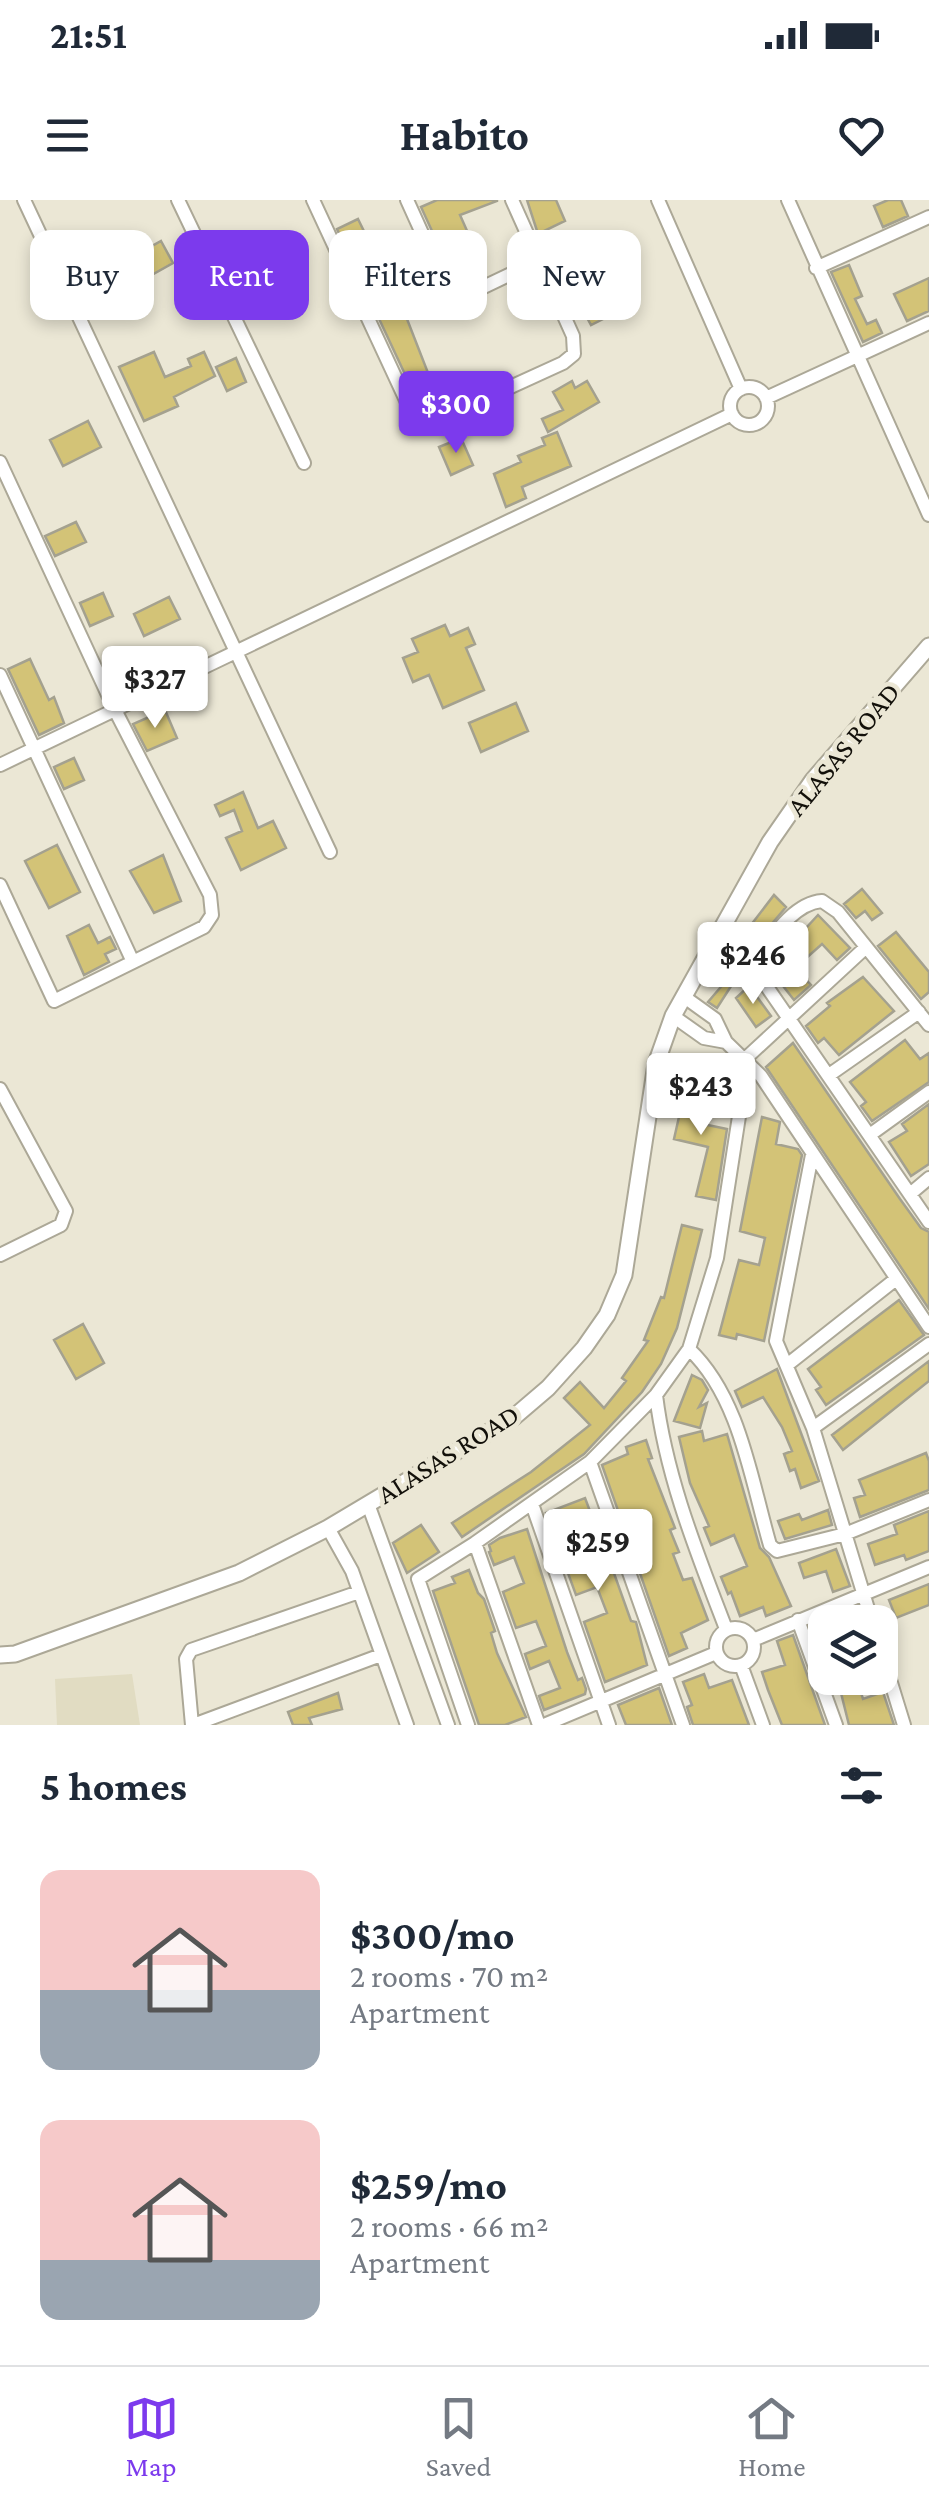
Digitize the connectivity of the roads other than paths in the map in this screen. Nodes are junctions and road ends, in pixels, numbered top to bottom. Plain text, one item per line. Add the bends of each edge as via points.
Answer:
1 (24, 200) edge
2 (178, 200) edge
3 (313, 200) edge
4 (407, 200) edge
5 (512, 200) edge
6 (658, 200) edge
7 (788, 200) edge
8 (929, 216) edge
9 (525, 230) edge
10 (816, 268) junction
11 (507, 276) edge
12 (566, 320) edge
13 (929, 323) edge
14 (858, 356) junction
15 (741, 389) junction
16 (766, 398) junction
17 (732, 414) junction
18 (0, 462) edge
19 (304, 463) dead end
20 (929, 516) edge
21 (929, 646) edge
22 (235, 654) junction
23 (0, 674) edge
24 (115, 710) junction
25 (34, 748) junction
26 (0, 765) edge
27 (330, 852) dead end
28 (0, 885) edge
29 (865, 948) junction
30 (132, 962) junction
31 (683, 996) junction
32 (919, 1012) junction
33 (672, 1016) junction
34 (787, 1017) junction
35 (929, 1025) edge
36 (726, 1042) junction
37 (744, 1059) junction
38 (829, 1075) junction
39 (0, 1089) edge
40 (929, 1092) edge
41 (872, 1134) junction
42 (812, 1155) junction
43 (929, 1178) edge
44 (910, 1194) junction
45 (929, 1222) edge
46 (0, 1255) edge
47 (896, 1279) junction
48 (929, 1327) edge
49 (929, 1344) edge
50 (689, 1349) junction
51 (787, 1365) junction
52 (656, 1395) junction
53 (814, 1428) junction
54 (590, 1462) junction
55 (929, 1500) edge
56 (368, 1504) junction
57 (532, 1504) junction
58 (328, 1528) junction
59 (844, 1534) junction
60 (475, 1543) junction
61 (929, 1567) edge
62 (359, 1592) junction
63 (863, 1592) junction
64 (867, 1605) edge
65 (798, 1620) junction
66 (726, 1630) junction
67 (753, 1640) junction
68 (716, 1653) junction
69 (0, 1655) edge
70 (381, 1655) junction
71 (741, 1665) junction
72 (665, 1674) junction
73 (895, 1695) edge
74 (601, 1702) junction
75 (401, 1723) edge
76 (192, 1725) edge
77 (448, 1725) edge
78 (468, 1725) edge
79 (541, 1725) edge
80 (609, 1725) edge
81 (683, 1725) edge
82 (763, 1725) edge
83 (836, 1725) edge
84 (904, 1725) edge

1 - 22 street
2 - 19 street
3 - 12 street via 416,418 436,420 570,360 573,336
4 - 11 street via 445,284 470,293
5 - 9 street
6 - 15 street
7 - 10 street
8 - 10 street
10 - 14 street
13 - 14 street
14 - 16 street
14 - 20 street
15 - 16 street via 755,388
15 - 17 street
16 - 17 street via 766,414 753,425
17 - 22 street
18 - 24 street
21 - 31 street, ALASAS ROAD via 813,780
22 - 24 street
22 - 27 street
23 - 25 street
24 - 25 street
24 - 30 street via 214,906 204,927
25 - 26 street
25 - 30 street
28 - 30 street via 54,1001
29 - 32 street
29 - 34 street
29 - 34 street via 822,900 800,908 754,968
31 - 33 street, ALASAS ROAD
31 - 36 street via 715,1018
32 - 35 street
32 - 38 street
33 - 36 street via 704,1038
33 - 56 street, ALASAS ROAD via 653,1077 624,1275 607,1315 548,1388 514,1417
34 - 37 street
34 - 38 street
36 - 37 street
37 - 42 street
37 - 50 street via 717,1258
38 - 41 street
39 - 46 street via 66,1210 61,1225
40 - 41 street
41 - 44 street
42 - 47 street
42 - 51 street via 776,1330
43 - 44 street
44 - 45 street
47 - 48 street
47 - 51 street
49 - 53 street
50 - 52 street
50 - 59 street via 706,1365 734,1421 770,1545 785,1550
51 - 53 street
52 - 54 street
52 - 66 street via 680,1506
53 - 59 street
54 - 57 street
54 - 72 street
55 - 59 street
56 - 58 street, ALASAS ROAD
56 - 77 street
57 - 60 street
57 - 74 street
58 - 62 street
58 - 69 street, ALASAS ROAD via 169,1601
59 - 63 street
60 - 78 street via 418,1579
60 - 79 street
61 - 63 street
62 - 70 street
62 - 76 street via 190,1650
63 - 64 street
63 - 65 street
65 - 67 street
65 - 83 street
66 - 67 street via 745,1630
66 - 68 street
67 - 71 street via 751,1658
68 - 71 street via 726,1664
68 - 72 street
70 - 75 street
70 - 76 street
71 - 82 street
72 - 74 street
72 - 81 street
73 - 84 street
74 - 79 street
74 - 80 street

